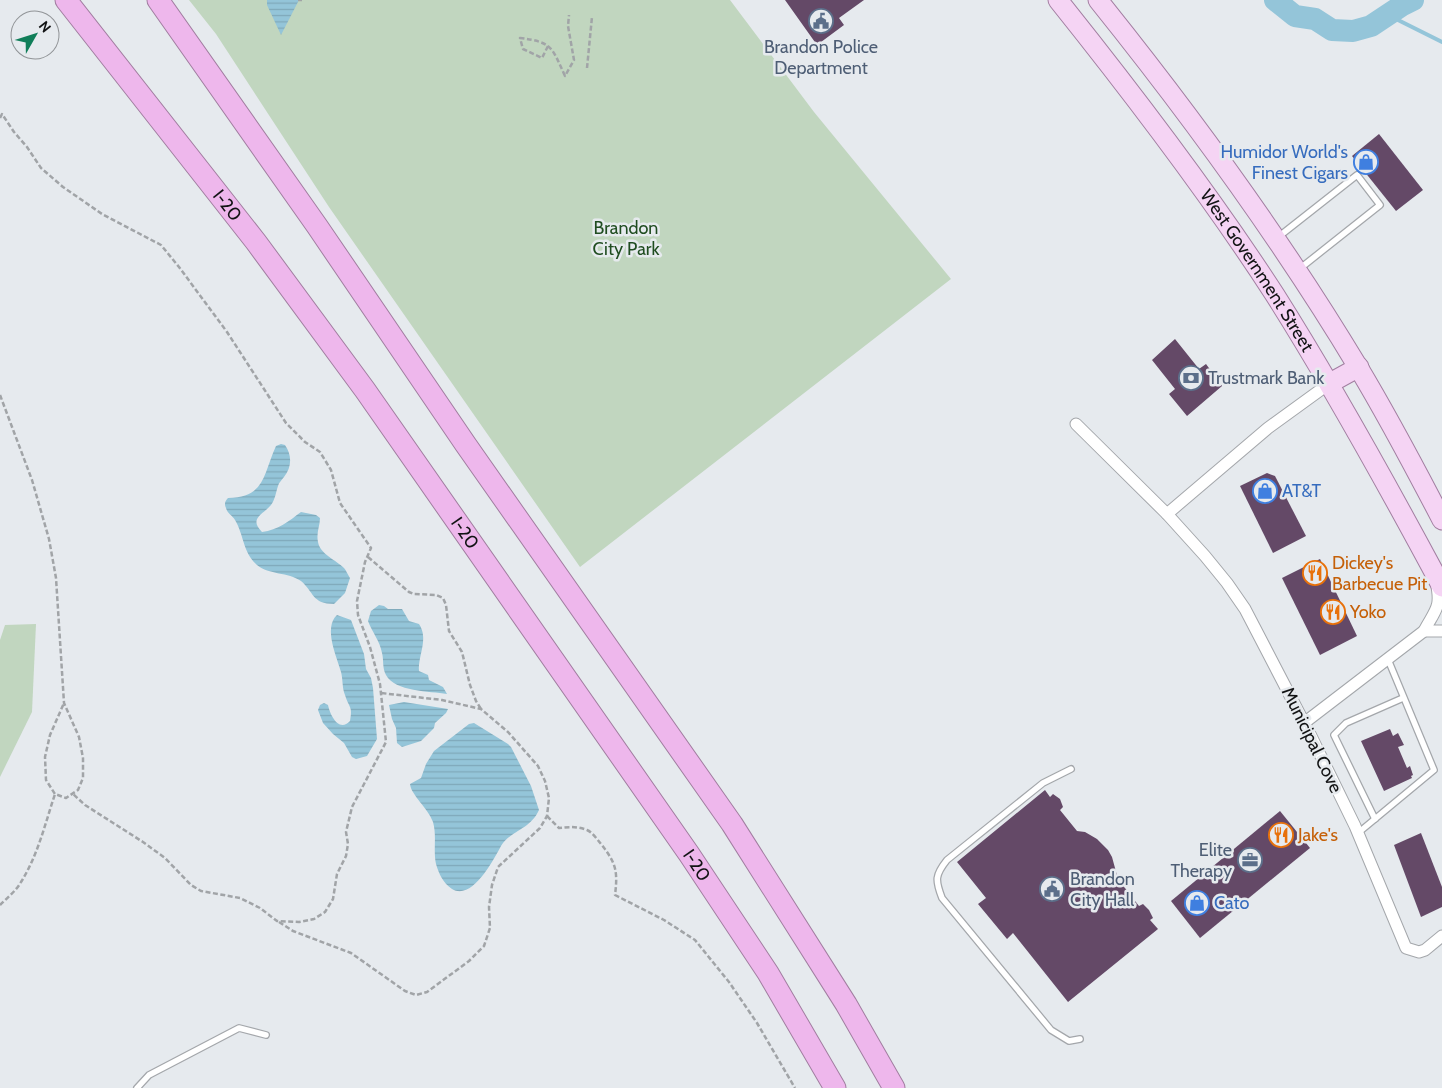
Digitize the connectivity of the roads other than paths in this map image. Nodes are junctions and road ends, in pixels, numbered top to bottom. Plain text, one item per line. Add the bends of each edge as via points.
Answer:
1 (66, 0) edge
2 (158, 0) edge
3 (1058, 0) edge
4 (1098, 0) edge
5 (1275, 240) junction
6 (1297, 271) junction
7 (1359, 367) junction
8 (1330, 383) junction
9 (1076, 424) dead end
10 (1167, 514) junction
11 (1442, 520) edge
12 (1438, 579) edge
13 (1424, 631) junction
14 (1442, 631) edge
15 (1387, 657) junction
16 (1403, 698) junction
17 (1304, 723) junction
18 (1071, 769) dead end
19 (1375, 819) junction
20 (1358, 833) junction
21 (1442, 936) edge
22 (266, 1035) dead end
23 (1080, 1039) dead end
24 (137, 1088) edge
25 (834, 1088) edge
26 (894, 1088) edge

1 - 25 highway, I-20 via 256,242 371,399 689,854 768,973
2 - 26 highway via 732,824 846,1004
3 - 8 main road, West Government Street via 1119,76 1221,215
4 - 5 main road, West Government Street via 1201,133
5 - 6 main road, West Government Street
5 - 6 lane via 1357,176 1380,205
6 - 7 main road, West Government Street
7 - 8 main road
7 - 11 main road, West Government Street
8 - 10 street via 1268,428
8 - 12 main road, West Government Street
9 - 10 street, Municipal Cove
10 - 17 street, Municipal Cove via 1205,556 1245,609
12 - 13 street via 1437,610
13 - 14 street
13 - 15 street
15 - 16 lane
15 - 17 street
16 - 19 lane via 1434,770
16 - 19 lane via 1346,723 1334,735
17 - 20 street, Municipal Cove
18 - 23 lane via 1043,783 947,860 937,878 942,898 1051,1030 1069,1041
19 - 20 lane
20 - 21 street, Municipal Cove via 1406,948 1419,952 1425,950
22 - 24 lane via 239,1028 149,1075

